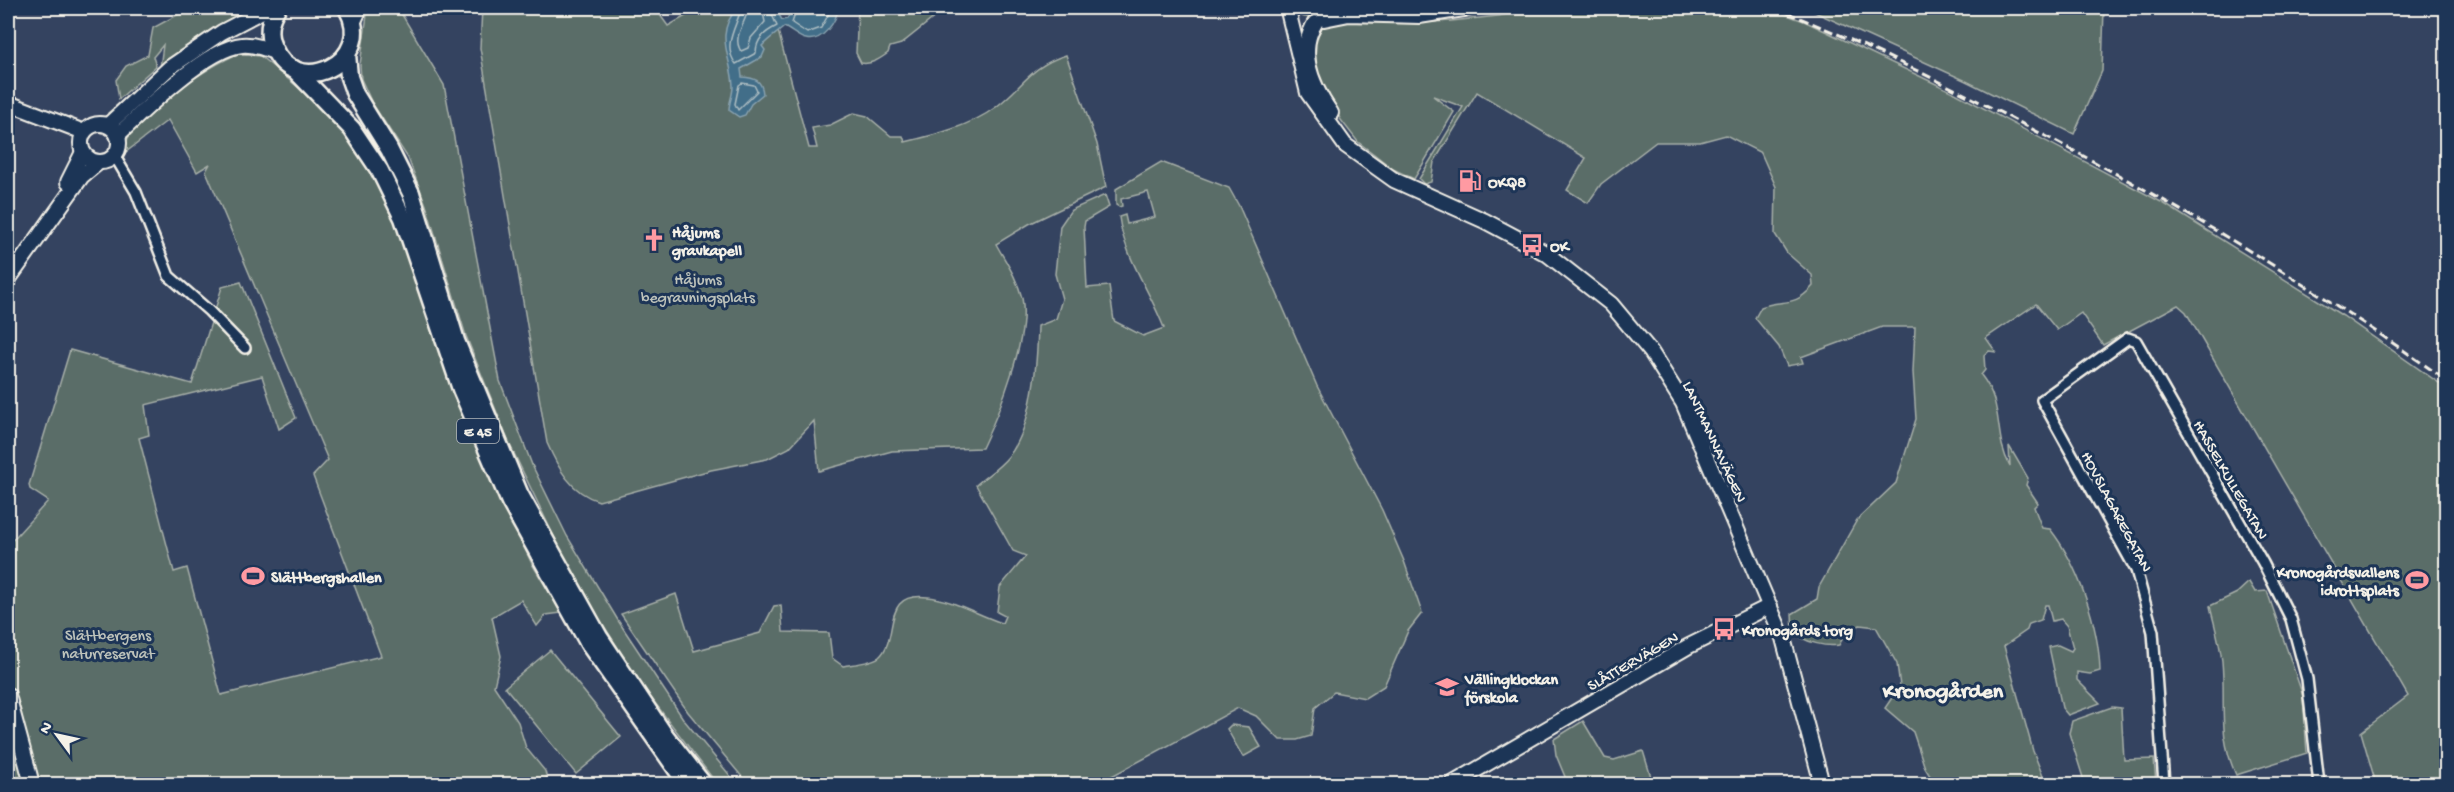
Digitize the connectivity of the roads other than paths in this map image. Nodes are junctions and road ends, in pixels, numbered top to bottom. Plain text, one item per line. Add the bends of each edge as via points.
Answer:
1 (268, 8) edge
2 (277, 8) edge
3 (1422, 8) edge
4 (1470, 8) edge
5 (1445, 10) junction
6 (1287, 11) edge
7 (353, 13) edge
8 (1324, 16) edge
9 (275, 51) junction
10 (347, 54) junction
11 (294, 69) junction
12 (8, 103) edge
13 (113, 130) junction
14 (84, 132) junction
15 (83, 152) junction
16 (114, 155) junction
17 (1359, 155) junction
18 (99, 162) junction
19 (8, 269) edge
20 (8, 280) edge
21 (244, 348) dead end
22 (2042, 400) joint
23 (1770, 606) junction
24 (8, 695) edge
25 (32, 784) edge
26 (687, 784) edge
27 (704, 784) edge
28 (1452, 784) edge
29 (1822, 784) edge
30 (2164, 784) edge
31 (2319, 784) edge

1 - 13 street via 222,32 169,68
2 - 9 highway via 269,31
3 - 5 street
4 - 5 street
5 - 8 street via 1419,15
6 - 8 street via 1301,22
6 - 17 street, LANTMANNAVÄGEN via 1308,93 1345,145
7 - 10 highway, E 45 via 354,34
8 - 17 street, LANTMANNAVÄGEN via 1307,40 1313,80
9 - 11 highway, E 45
9 - 13 street via 243,45 210,58
10 - 11 highway via 329,69 305,73
10 - 27 highway, E 45 via 354,94 390,148 411,193 456,341 520,495 599,637 663,733
11 - 26 highway, E 45 via 352,129 381,171 403,218 461,389 510,502 589,644
12 - 14 street
13 - 14 street via 94,124
13 - 16 street via 118,149
14 - 15 street
15 - 18 street
15 - 19 street via 75,171
16 - 18 street
16 - 21 street via 136,192 170,276
17 - 23 street, LANTMANNAVÄGEN via 1394,180 1547,254 1594,288 1634,329 1683,403
18 - 20 street via 82,176
22 - 30 street, HOVSLAGAREGATAN via 2136,570 2153,632
22 - 31 street, HASSELKULLEGATAN via 2128,338 2136,341 2263,563 2291,620 2307,679
23 - 28 street, SLÅTTERVÄGEN via 1689,646
23 - 29 street, LANTMANNAVÄGEN via 1788,651
24 - 25 street

